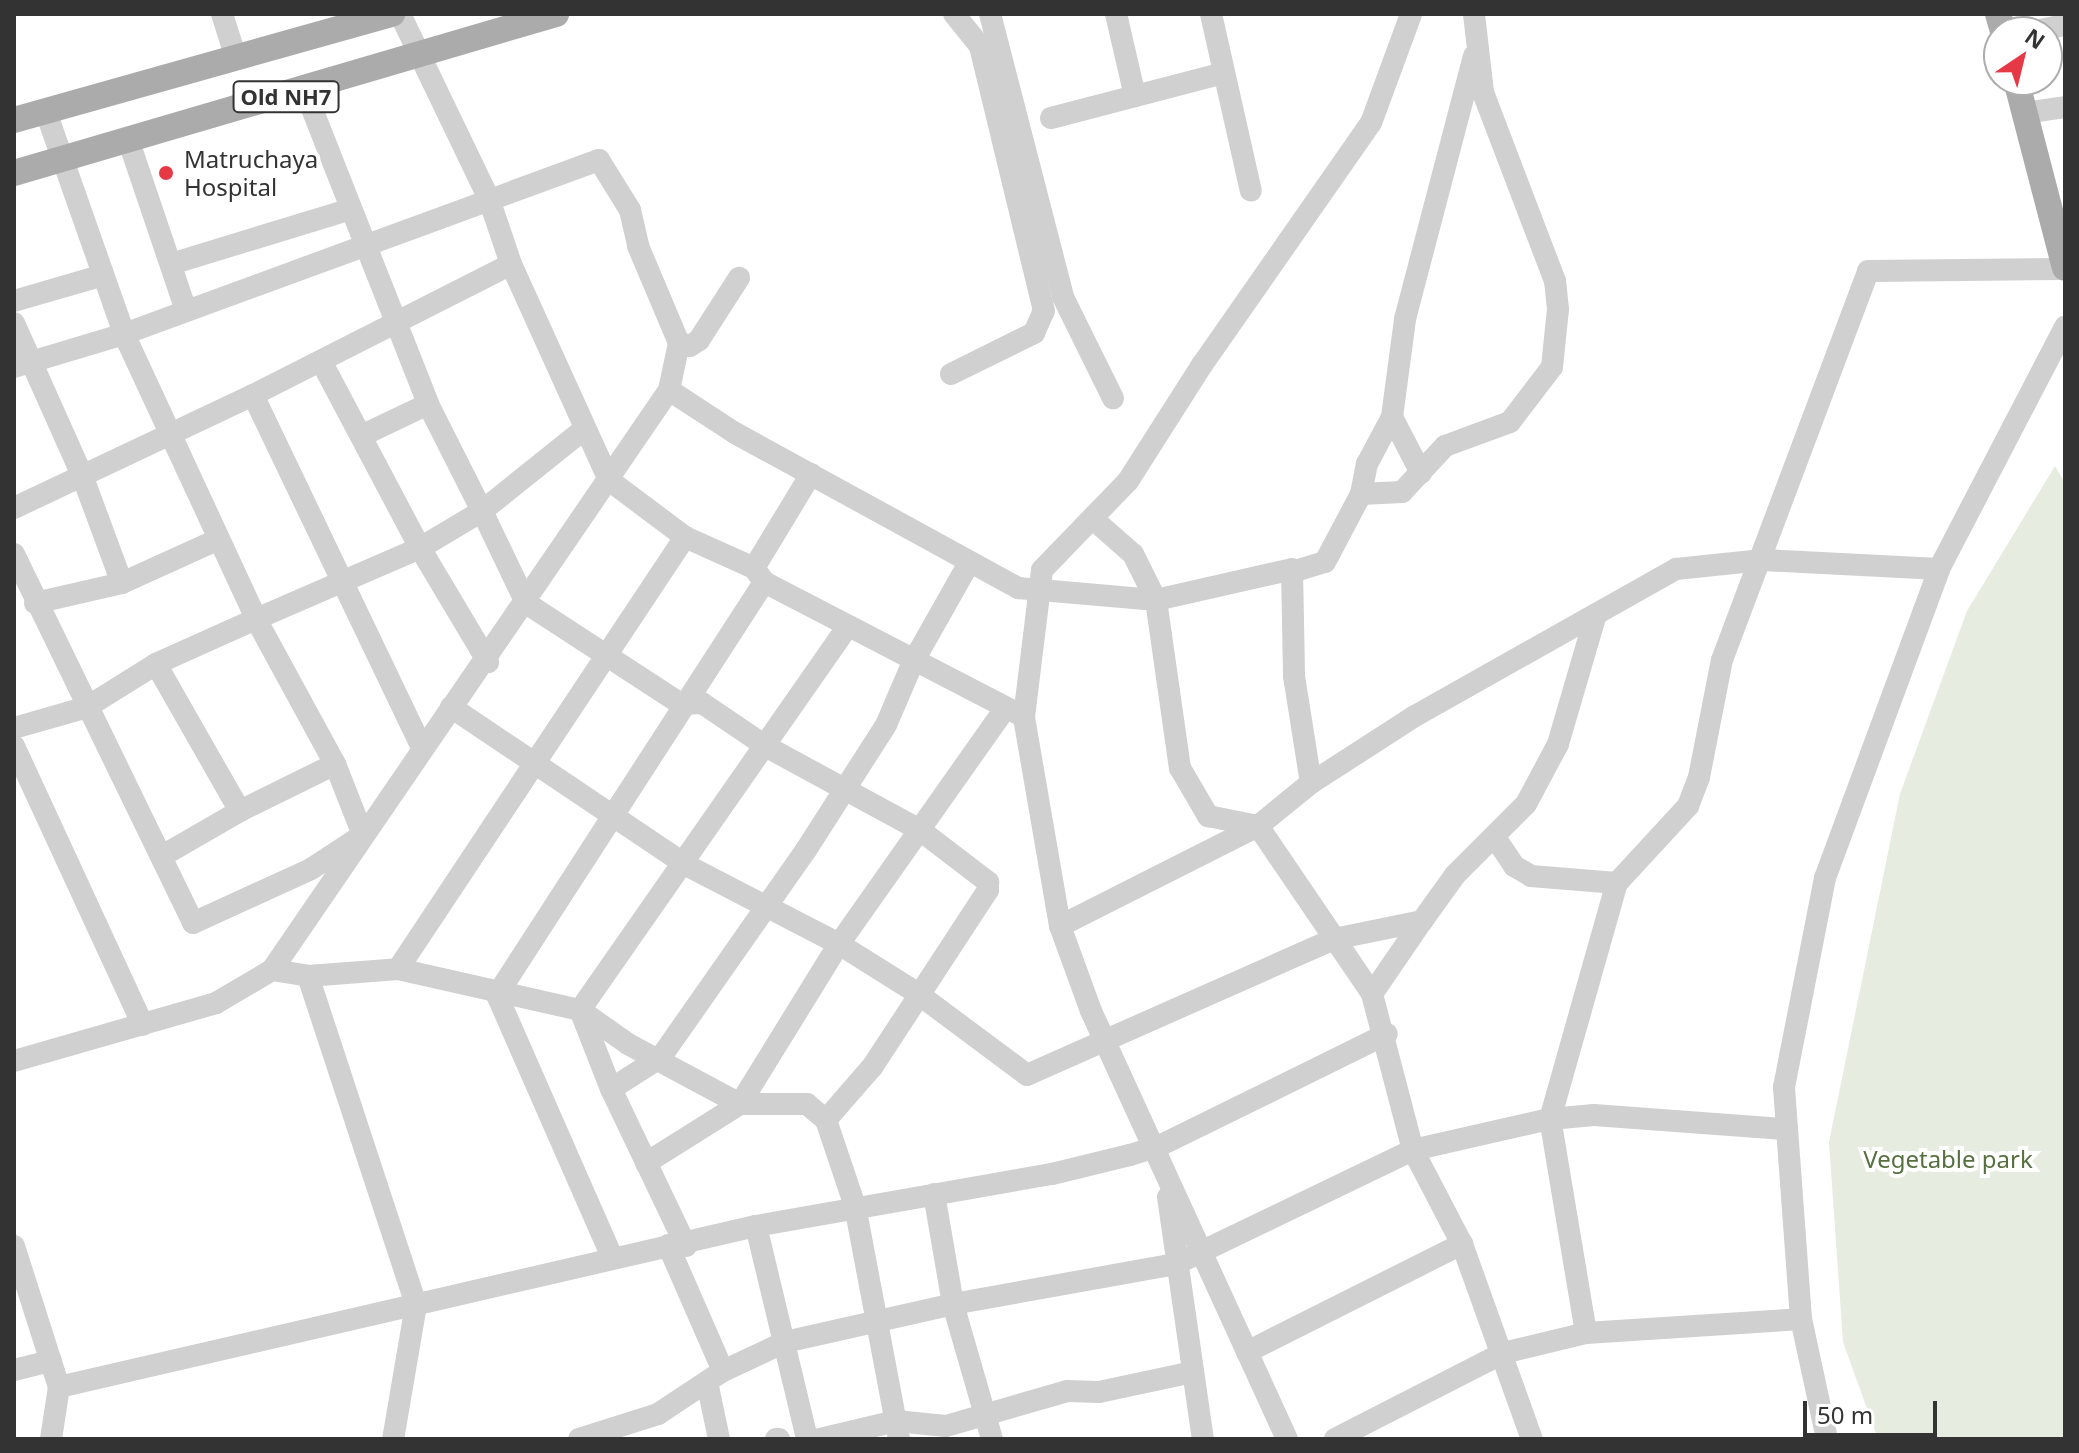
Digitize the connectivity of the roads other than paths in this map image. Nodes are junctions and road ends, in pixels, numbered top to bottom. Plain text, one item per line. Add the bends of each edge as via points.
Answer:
1 (222, 14) edge
2 (392, 14) edge
3 (400, 14) edge
4 (556, 14) edge
5 (954, 14) edge
6 (990, 14) edge
7 (1116, 14) edge
8 (1211, 14) edge
9 (1411, 14) edge
10 (1474, 14) edge
11 (1476, 46) junction
12 (417, 55) junction
13 (236, 58) junction
14 (1224, 73) junction
15 (305, 91) junction
16 (1135, 96) junction
17 (2020, 96) edge
18 (2065, 107) edge
19 (46, 112) junction
20 (2025, 113) junction
21 (1051, 118) dead end
22 (14, 120) edge
23 (129, 142) junction
24 (62, 157) junction
25 (14, 173) edge
26 (1251, 191) dead end
27 (489, 199) junction
28 (348, 210) junction
29 (367, 241) junction
30 (171, 264) junction
31 (511, 264) junction
32 (2065, 269) edge
33 (100, 276) junction
34 (739, 278) dead end
35 (14, 301) edge
36 (186, 310) junction
37 (395, 321) junction
38 (14, 323) edge
39 (2065, 327) edge
40 (124, 334) junction
41 (679, 343) junction
42 (321, 361) junction
43 (22, 364) edge
44 (951, 374) dead end
45 (669, 390) junction
46 (253, 395) junction
47 (1113, 398) dead end
48 (428, 404) junction
49 (1392, 417) junction
50 (583, 430) junction
51 (167, 435) junction
52 (361, 436) junction
53 (1404, 441) junction
54 (1441, 449) junction
55 (1421, 473) junction
56 (811, 474) junction
57 (82, 475) junction
58 (609, 480) junction
59 (1361, 494) junction
60 (14, 508) edge
61 (482, 511) junction
62 (1093, 519) junction
63 (685, 537) junction
64 (217, 540) junction
65 (420, 548) junction
66 (14, 554) edge
67 (1763, 560) junction
68 (969, 563) junction
69 (1939, 569) junction
70 (1292, 572) junction
71 (759, 575) junction
72 (122, 583) junction
73 (339, 583) junction
74 (1036, 593) junction
75 (1156, 600) junction
76 (35, 603) junction
77 (526, 603) junction
78 (1596, 614) junction
79 (256, 619) junction
80 (848, 626) junction
81 (609, 654) junction
82 (488, 662) junction
83 (913, 662) junction
84 (156, 664) junction
85 (681, 704) junction
86 (87, 707) junction
87 (451, 707) junction
88 (1014, 713) junction
89 (14, 728) edge
90 (14, 746) edge
91 (422, 747) junction
92 (767, 747) junction
93 (535, 762) junction
94 (335, 764) junction
95 (1311, 783) junction
96 (846, 788) junction
97 (240, 811) junction
98 (614, 816) junction
99 (1258, 826) junction
100 (920, 830) junction
101 (363, 835) junction
102 (1494, 836) junction
103 (162, 856) junction
104 (686, 865) junction
105 (1617, 883) junction
106 (765, 904) junction
107 (1422, 921) junction
108 (1060, 926) junction
109 (1334, 939) junction
110 (839, 944) junction
111 (398, 969) junction
112 (272, 970) junction
113 (308, 976) junction
114 (917, 993) junction
115 (1372, 994) junction
116 (497, 995) junction
117 (580, 1010) junction
118 (143, 1025) junction
119 (1387, 1034) junction
120 (1105, 1042) junction
121 (661, 1057) junction
122 (14, 1061) edge
123 (611, 1089) junction
124 (740, 1104) junction
125 (1550, 1119) junction
126 (826, 1120) junction
127 (1785, 1129) junction
128 (1157, 1147) junction
129 (1413, 1150) junction
130 (646, 1163) junction
131 (1166, 1172) junction
132 (934, 1194) junction
133 (855, 1206) junction
134 (756, 1226) junction
135 (1462, 1244) junction
136 (14, 1246) edge
137 (677, 1246) junction
138 (1199, 1252) junction
139 (612, 1257) junction
140 (1176, 1264) junction
141 (953, 1304) junction
142 (416, 1305) junction
143 (1801, 1319) junction
144 (877, 1322) junction
145 (1586, 1333) junction
146 (785, 1342) junction
147 (1247, 1352) junction
148 (1503, 1353) junction
149 (51, 1361) junction
150 (14, 1370) edge
151 (1193, 1372) junction
152 (715, 1376) junction
153 (59, 1387) junction
154 (987, 1411) junction
155 (897, 1430) edge
156 (51, 1439) edge
157 (393, 1439) edge
158 (579, 1439) edge
159 (719, 1439) edge
160 (807, 1439) edge
161 (820, 1439) edge
162 (992, 1439) edge
163 (1203, 1439) edge
164 (1287, 1439) edge
165 (1335, 1439) edge
166 (1532, 1439) edge
167 (1827, 1439) edge

1 - 13 street
2 - 13 main road, Old NH7
3 - 12 street
4 - 12 main road, Old NH7
5 - 44 street via 980,46 1044,311 1034,333
6 - 47 street via 1063,297
7 - 16 street
8 - 14 street
9 - 62 street via 1371,123 1128,481
10 - 11 street
11 - 49 street via 1405,319
11 - 54 street via 1483,92 1555,281 1555,354 1545,381 1518,416
12 - 15 main road, Old NH7
12 - 27 street
13 - 19 main road, Old NH7
14 - 16 street
14 - 26 street
15 - 23 main road, Old NH7
15 - 28 street
16 - 21 street
17 - 20 main road
18 - 20 street
19 - 22 main road, Old NH7
19 - 24 street
20 - 32 main road
23 - 24 main road, Old NH7
23 - 30 street
24 - 25 main road, Old NH7
24 - 33 street
27 - 29 street
27 - 31 street
27 - 41 street via 602,161 630,210 638,246
28 - 29 street
28 - 30 street
29 - 36 street
29 - 37 street
30 - 36 street
31 - 37 street
31 - 50 street
32 - 67 street via 1868,271
33 - 35 street
33 - 40 street
34 - 41 street via 699,340 690,346
36 - 40 street
37 - 42 street
37 - 48 street
38 - 43 street
39 - 69 street
40 - 43 street
40 - 51 street
41 - 45 street
42 - 46 street
42 - 52 street
43 - 57 street
45 - 56 street
45 - 58 street
46 - 51 street
46 - 73 street
48 - 52 street
48 - 61 street
49 - 53 street
49 - 59 street via 1367,464
50 - 58 street
50 - 61 street
51 - 57 street
51 - 64 street
52 - 65 street
53 - 54 street
53 - 55 street
54 - 55 street
55 - 59 street via 1402,492
56 - 68 street
56 - 71 street
57 - 60 street
57 - 72 street
58 - 63 street
58 - 77 street
59 - 70 street via 1325,562
61 - 65 street
61 - 77 street
62 - 74 street via 1051,555
62 - 75 street via 1133,554
63 - 71 street
63 - 81 street
64 - 72 street
64 - 79 street
65 - 73 street
65 - 82 street
66 - 76 street
67 - 69 street
67 - 78 street via 1676,569
67 - 105 street via 1722,660 1699,777 1688,806
68 - 74 street
68 - 83 street
69 - 127 street via 1825,878 1784,1087
70 - 75 street
70 - 95 street via 1294,676
71 - 80 street
71 - 85 street
72 - 76 street
73 - 79 street
73 - 91 street
74 - 75 street
74 - 88 street
75 - 99 street via 1180,768 1208,816
76 - 86 street
77 - 81 street
77 - 82 street
78 - 95 street via 1415,716
78 - 102 street via 1558,744 1526,804
79 - 84 street
79 - 94 street
80 - 83 street
80 - 92 street
81 - 85 street
81 - 93 street
82 - 87 street
83 - 88 street
83 - 96 street via 905,691
84 - 86 street
84 - 97 street
85 - 92 street via 702,703
85 - 98 street
86 - 89 street
86 - 103 street
87 - 91 street
87 - 93 street
88 - 100 street
88 - 108 street
90 - 118 street
91 - 101 street
92 - 96 street
92 - 104 street
93 - 98 street
93 - 111 street
94 - 97 street
94 - 101 street
95 - 99 street
96 - 100 street
96 - 106 street
97 - 103 street
98 - 104 street
98 - 116 street
99 - 108 street
99 - 109 street
100 - 110 street
100 - 114 street via 988,882 988,890
101 - 103 street via 311,869 193,923
101 - 112 street
102 - 105 street via 1514,866 1531,876
102 - 107 street via 1455,875
104 - 106 street
104 - 117 street
105 - 125 street
106 - 110 street
106 - 121 street
107 - 109 street
107 - 115 street
108 - 120 street
109 - 115 street
109 - 120 street
110 - 114 street
110 - 124 street
111 - 113 street
111 - 116 street
112 - 113 street
112 - 118 street via 216,1003
113 - 142 street
114 - 120 street via 1027,1075
114 - 126 street via 872,1067
115 - 119 street
116 - 117 street
116 - 139 street
117 - 121 street via 628,1044
117 - 123 street
118 - 122 street
119 - 128 street
119 - 129 street
120 - 128 street
121 - 123 street
121 - 124 street
123 - 130 street
124 - 126 street via 807,1104
124 - 130 street
125 - 127 street via 1594,1115
125 - 129 street
125 - 145 street
126 - 133 street
127 - 143 street
128 - 131 street
128 - 132 street via 1052,1174
129 - 135 street
129 - 138 street
130 - 137 street
131 - 138 street
131 - 140 street
132 - 133 street
132 - 141 street
133 - 134 street
133 - 144 street
134 - 137 street
134 - 146 street
135 - 147 street
135 - 148 street
136 - 149 street
137 - 139 street
137 - 152 street
138 - 140 street
138 - 147 street
139 - 142 street
140 - 141 street
140 - 151 street
141 - 144 street
141 - 154 street
142 - 153 street
142 - 157 street
143 - 145 street
143 - 167 street
144 - 146 street
144 - 155 street
145 - 148 street
146 - 152 street
146 - 160 street
147 - 164 street
148 - 165 street
148 - 166 street
149 - 150 street
149 - 153 street
151 - 154 street via 1099,1392 1067,1391
151 - 163 street
152 - 158 street via 658,1414
152 - 159 street
153 - 156 street
154 - 155 street via 946,1426
154 - 162 street
155 - 161 street

